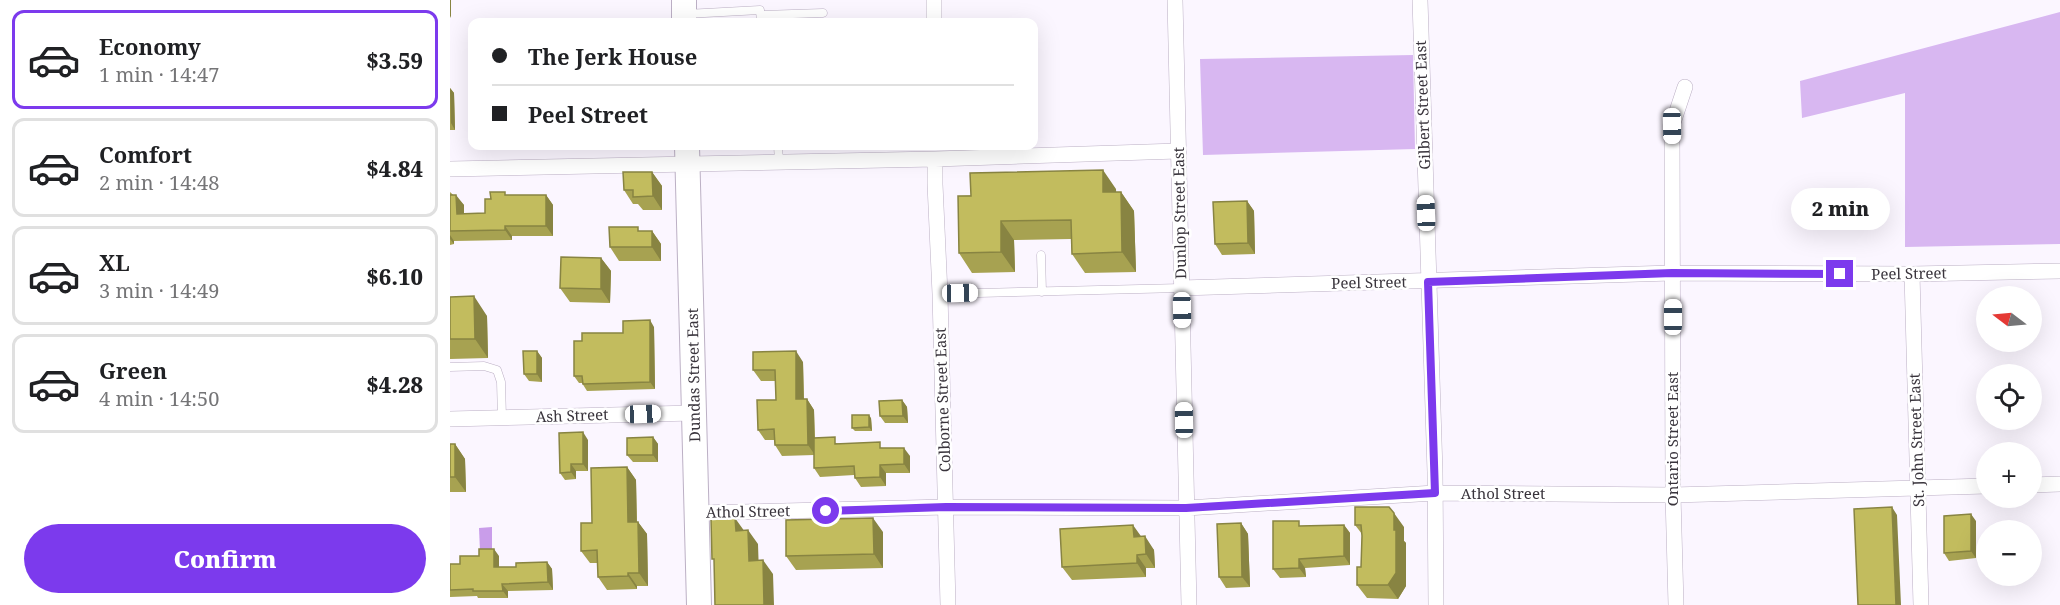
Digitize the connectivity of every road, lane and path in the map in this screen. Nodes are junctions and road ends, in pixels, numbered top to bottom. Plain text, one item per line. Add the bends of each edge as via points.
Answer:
1 (934, 0) edge
2 (1175, 0) edge
3 (1420, 0) edge
4 (684, 12) edge
5 (823, 13) dead end
6 (761, 18) edge
7 (771, 18) edge
8 (934, 18) edge
9 (1685, 87) dead end
10 (778, 150) edge
11 (1178, 151) junction
12 (688, 154) edge
13 (935, 159) junction
14 (779, 161) junction
15 (450, 169) edge
16 (1041, 255) dead end
17 (2060, 271) edge
18 (1672, 273) junction
19 (1912, 274) junction
20 (1428, 282) junction
21 (1181, 288) junction
22 (1042, 291) junction
23 (940, 294) junction
24 (450, 367) edge
25 (694, 413) junction
26 (502, 418) junction
27 (450, 419) edge
28 (2060, 484) edge
29 (2042, 485) edge
30 (1976, 486) edge
31 (1917, 488) junction
32 (1435, 493) junction
33 (1673, 495) junction
34 (946, 507) junction
35 (1186, 508) junction
36 (697, 513) junction
37 (699, 605) edge
38 (948, 605) edge
39 (1189, 605) edge
40 (1436, 605) edge
41 (1676, 605) edge
42 (1921, 605) edge

1 - 8 street
2 - 11 street, Dunlop Street East
3 - 20 street, Gilbert Street East
4 - 6 lane via 760,10
5 - 7 lane
9 - 18 street, Ontario Street East via 1672,126
10 - 14 lane
11 - 13 street
11 - 21 street, Dunlop Street East
12 - 14 street
12 - 15 street
12 - 25 main road, Dundas Street East
13 - 14 street
13 - 23 street, Colborne Street East
16 - 22 lane
17 - 19 street, Peel Street
18 - 19 street, Peel Street
18 - 20 street, Peel Street
18 - 33 street, Ontario Street East
19 - 31 street, St. John Street East
20 - 21 street, Peel Street
20 - 32 street, Gilbert Street East
21 - 22 lane
21 - 35 street, Dunlop Street East
22 - 23 lane
23 - 34 street, Colborne Street East
24 - 26 lane via 484,366 497,370
25 - 26 street, Ash Street
25 - 36 main road, Dundas Street East
26 - 27 street, Ash Street
28 - 29 street
30 - 31 street, Athol Street
31 - 33 street, Athol Street
31 - 42 street, St. John Street East
32 - 33 street, Athol Street
32 - 35 street, Athol Street
32 - 40 street, Gilbert Street East
33 - 41 street, Ontario Street East
34 - 35 street, Athol Street
34 - 36 street, Athol Street
34 - 38 street, Colborne Street East
35 - 39 street, Dunlop Street East
36 - 37 main road, Dundas Street East

